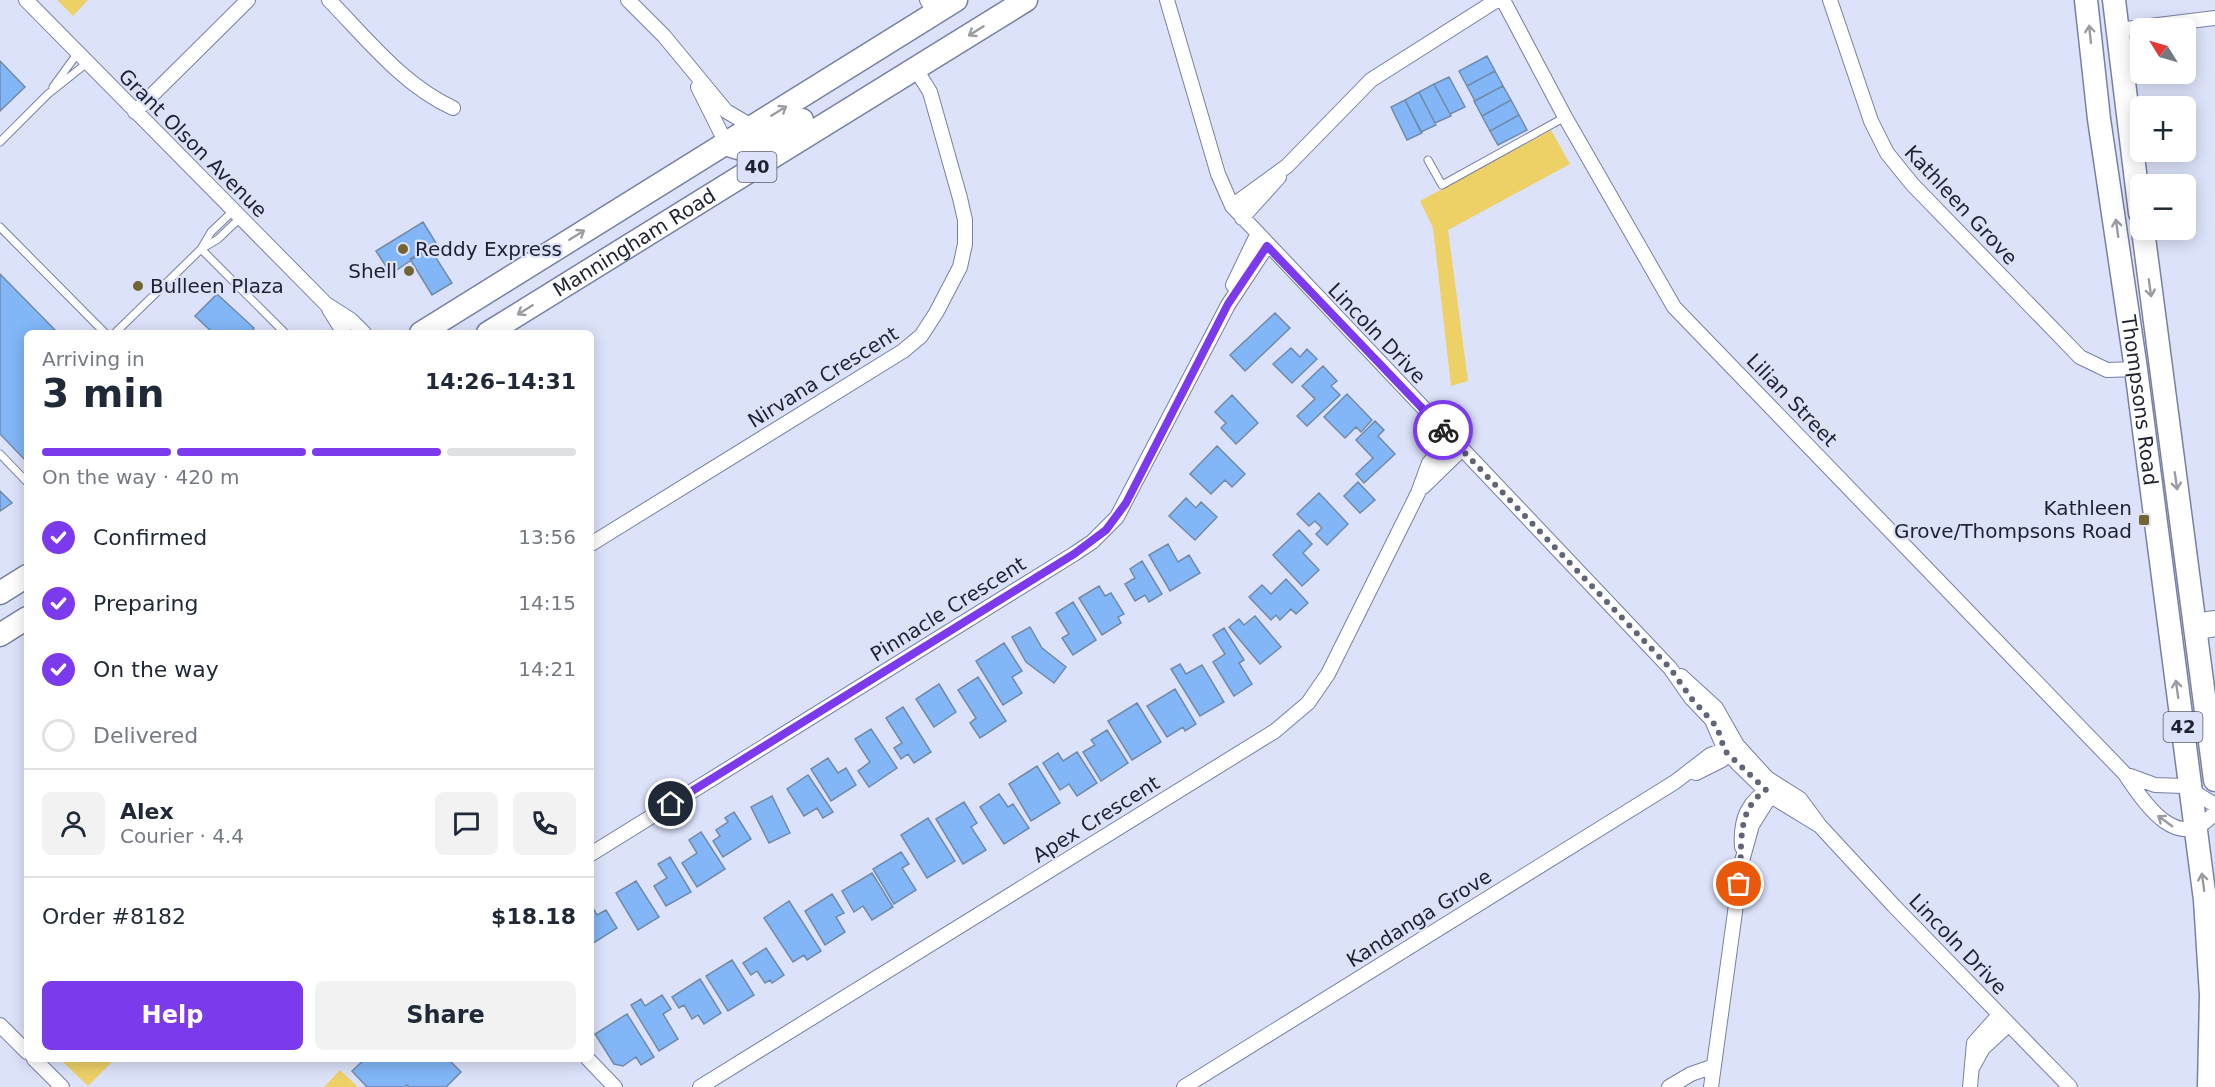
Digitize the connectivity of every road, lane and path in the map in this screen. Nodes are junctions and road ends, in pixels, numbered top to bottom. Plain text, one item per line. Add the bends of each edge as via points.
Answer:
1 (248, 0) edge
2 (329, 0) edge
3 (628, 0) edge
4 (956, 0) edge
5 (1026, 0) edge
6 (1167, 0) edge
7 (1497, 0) edge
8 (1503, 0) edge
9 (1830, 0) edge
10 (2086, 0) edge
11 (2114, 0) edge
12 (27, 3) edge
13 (931, 6) edge
14 (2215, 18) edge
15 (2118, 30) junction
16 (82, 59) junction
17 (915, 68) junction
18 (693, 74) junction
19 (876, 92) junction
20 (48, 94) junction
21 (453, 108) dead end
22 (135, 112) junction
23 (1565, 117) junction
24 (753, 127) junction
25 (0, 142) edge
26 (726, 143) junction
27 (1428, 160) dead end
28 (1287, 166) junction
29 (2135, 174) edge
30 (1232, 207) junction
31 (237, 214) junction
32 (1242, 218) junction
33 (0, 226) edge
34 (1257, 235) junction
35 (2144, 240) edge
36 (1267, 246) junction
37 (201, 249) junction
38 (326, 304) junction
39 (1228, 304) junction
40 (102, 330) edge
41 (118, 330) edge
42 (282, 330) edge
43 (342, 330) edge
44 (361, 330) edge
45 (425, 330) edge
46 (493, 330) edge
47 (2161, 366) junction
48 (2136, 369) junction
49 (1456, 444) junction
50 (0, 454) edge
51 (24, 479) edge
52 (594, 542) edge
53 (24, 578) edge
54 (0, 593) edge
55 (24, 620) edge
56 (2205, 625) edge
57 (2170, 630) junction
58 (0, 635) edge
59 (1729, 749) junction
60 (2125, 774) junction
61 (2215, 780) edge
62 (2191, 789) junction
63 (1771, 791) junction
64 (2215, 805) edge
65 (2215, 812) edge
66 (2196, 828) junction
67 (594, 852) edge
68 (2004, 1020) junction
69 (0, 1025) edge
70 (24, 1049) edge
71 (37, 1062) edge
72 (591, 1062) edge
73 (1714, 1066) junction
74 (59, 1086) edge
75 (615, 1087) edge
76 (700, 1087) edge
77 (1184, 1087) edge
78 (1669, 1087) edge
79 (1711, 1087) edge
80 (1970, 1087) edge
81 (2070, 1087) edge
82 (2209, 1087) edge

1 - 22 street
2 - 21 street via 405,77
3 - 18 street via 664,36
4 - 13 main road, Manningham Road / 40
5 -> 17 main road, Manningham Road / 40
6 - 30 street, Lincoln Drive via 1218,174
7 - 28 street via 1371,80
8 - 23 street, Lilian Street
9 - 48 street, Kathleen Grove via 1871,121 1896,166 2080,357 2107,370
48 -> 10 main road, Thompsons Road / 42 via 2099,119
11 - 15 main road
12 - 16 street, Grant Olson Avenue
24 -> 13 main road, Manningham Road / 40
14 - 15 street
15 - 29 main road
16 - 20 lane
16 - 20 lane
16 - 22 street, Grant Olson Avenue
17 - 19 main road, Manningham Road / 40
17 - 52 street, Nirvana Crescent via 930,92 965,220 962,261 930,325 903,351
18 - 24 street via 726,111
18 - 26 street
19 - 26 main road via 817,111 748,151
19 -> 46 main road, Manningham Road / 40
20 - 25 lane
22 - 31 street, Grant Olson Avenue
23 - 27 lane via 1442,185
23 - 60 street, Lilian Street via 1674,307
24 - 26 main road, Manningham Road / 40
45 -> 26 main road, Manningham Road / 40
28 - 30 street
28 - 32 street
30 - 32 street, Lincoln Drive
31 - 37 lane via 211,232
31 - 38 street, Grant Olson Avenue
32 - 34 street, Lincoln Drive
33 - 40 lane
34 - 36 street, Lincoln Drive
34 - 39 street, Pinnacle Crescent via 1235,279
35 -> 47 main road, Thompsons Road / 42
36 - 39 street, Pinnacle Crescent
36 - 49 street, Lincoln Drive
37 - 41 lane
37 - 42 lane
38 - 43 street, Grant Olson Avenue
38 - 44 street, Grant Olson Avenue
39 - 67 street, Pinnacle Crescent via 1126,503 1092,542
47 - 48 main road
47 -> 56 main road, Thompsons Road / 42
48 - 57 main road, Thompsons Road / 42
49 - 59 street, Lincoln Drive via 1670,668 1716,708
49 - 76 street, Apex Crescent via 1429,463 1418,493 1328,674 1293,718
50 - 51 lane
53 - 54 main road
55 - 58 main road
56 - 57 main road
56 - 61 main road, Thompsons Road / 42
62 -> 57 main road, Thompsons Road / 42
59 - 63 street, Lincoln Drive
59 - 77 street, Kandanga Grove via 1706,757 1675,782
60 - 62 street, Lilian Street via 2155,784
66 -> 60 street, Lilian Street via 2184,830 2163,820 2140,798
62 - 64 street, Lilian Street
62 - 66 main road, Thompsons Road / 42
63 - 68 street, Lincoln Drive via 1800,799 1820,826
63 - 73 street via 1756,817 1742,861
65 - 66 street
82 -> 66 main road, Thompsons Road / 42 via 2209,960
68 - 80 street via 1974,1043
68 - 81 street, Lincoln Drive
69 - 70 street
71 - 74 street
72 - 75 street
73 - 78 street
73 - 79 street

